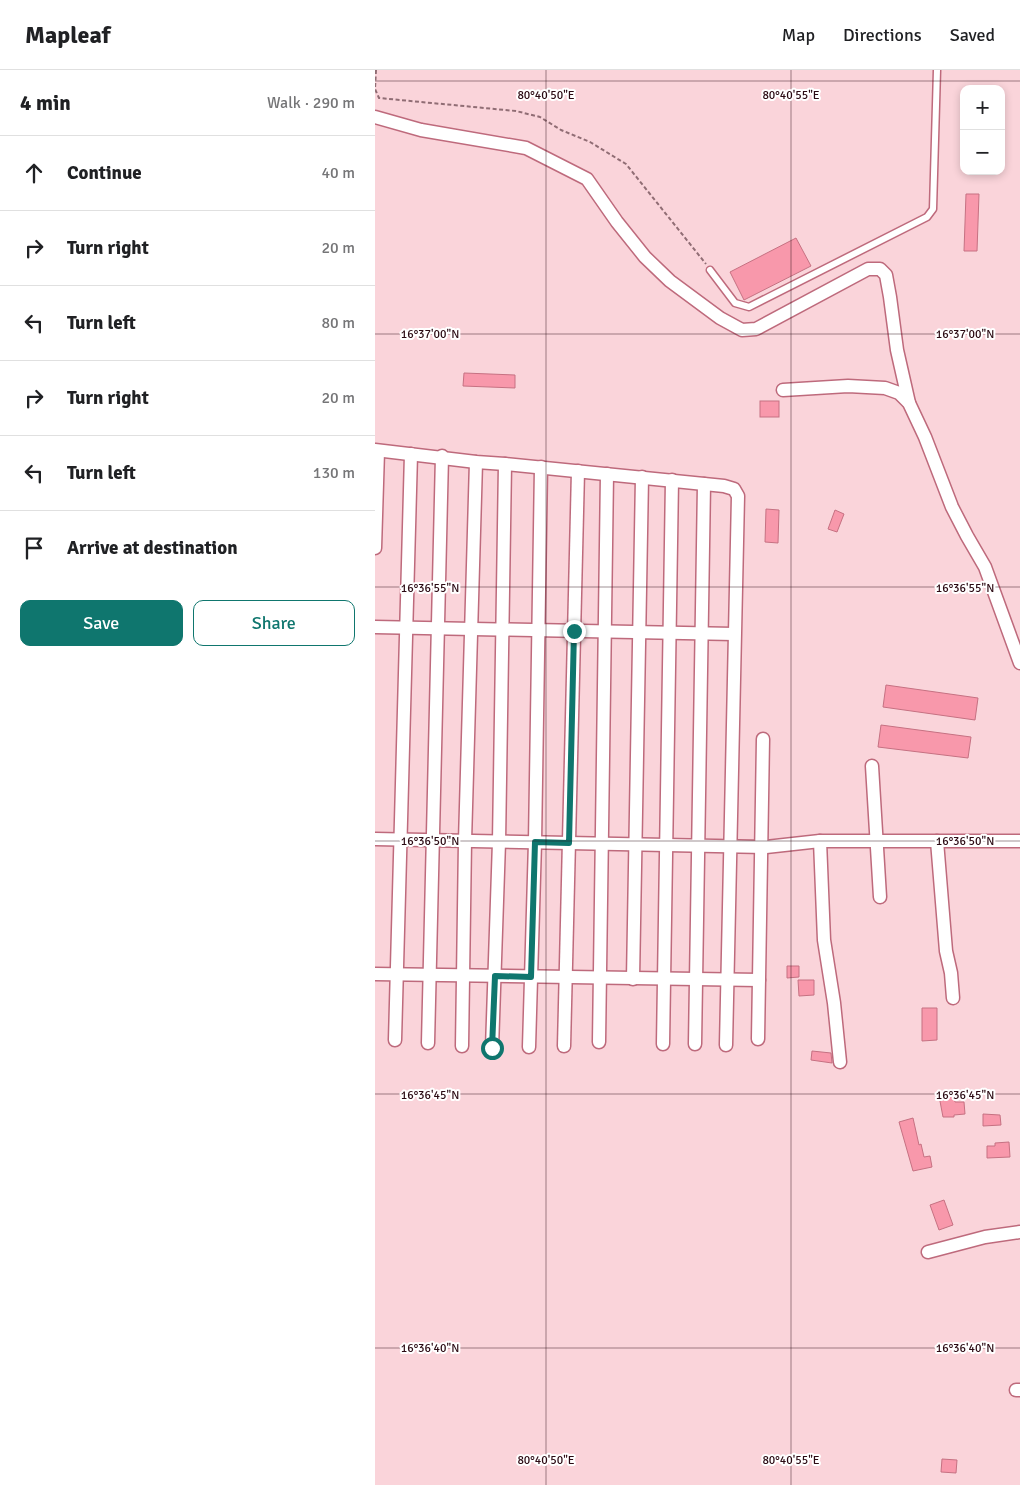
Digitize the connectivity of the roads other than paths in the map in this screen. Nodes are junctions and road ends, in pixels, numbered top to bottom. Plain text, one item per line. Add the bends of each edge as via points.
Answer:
1 (937, 70) edge
2 (375, 117) edge
3 (711, 270) dead end
4 (783, 390) dead end
5 (909, 403) junction
6 (377, 450) edge
7 (411, 454) junction
8 (442, 456) junction
9 (476, 462) junction
10 (505, 464) junction
11 (541, 467) junction
12 (578, 471) junction
13 (607, 474) junction
14 (642, 477) junction
15 (673, 480) junction
16 (705, 484) junction
17 (375, 548) edge
18 (375, 627) edge
19 (406, 628) junction
20 (437, 628) junction
21 (470, 629) junction
22 (502, 629) junction
23 (539, 630) junction
24 (574, 631) junction
25 (605, 631) junction
26 (639, 632) junction
27 (670, 632) junction
28 (702, 633) junction
29 (734, 634) junction
30 (1020, 663) edge
31 (763, 739) dead end
32 (872, 766) dead end
33 (375, 839) edge
34 (401, 840) junction
35 (433, 840) junction
36 (465, 841) junction
37 (820, 841) junction
38 (876, 841) junction
39 (937, 841) junction
40 (1020, 841) edge
41 (499, 842) junction
42 (535, 842) junction
43 (569, 843) junction
44 (602, 844) junction
45 (635, 845) junction
46 (667, 845) junction
47 (698, 846) junction
48 (730, 847) junction
49 (761, 847) junction
50 (880, 897) dead end
51 (375, 974) edge
52 (397, 975) junction
53 (430, 975) junction
54 (463, 976) junction
55 (495, 976) junction
56 (531, 977) junction
57 (566, 978) junction
58 (600, 978) junction
59 (633, 979) junction
60 (664, 979) junction
61 (696, 980) junction
62 (728, 980) junction
63 (759, 980) junction
64 (953, 998) dead end
65 (758, 1039) dead end
66 (395, 1040) dead end
67 (428, 1042) dead end
68 (599, 1042) dead end
69 (663, 1044) dead end
70 (695, 1044) dead end
71 (727, 1045) dead end
72 (463, 1046) dead end
73 (565, 1046) dead end
74 (492, 1048) dead end
75 (529, 1048) dead end
76 (840, 1062) dead end
77 (1020, 1232) edge
78 (928, 1252) dead end

1 - 3 lane via 933,208 927,218 749,307 735,303
2 - 5 street via 421,130 526,148 587,179 645,257 670,281 720,318 743,330 756,330 868,268 880,269 886,276
4 - 5 street via 848,386 885,388
5 - 30 street via 953,507 985,567
6 - 7 street
6 - 17 street
7 - 8 street
7 - 19 street
8 - 9 street
8 - 20 street
9 - 10 street
9 - 21 street
10 - 11 street
10 - 22 street
11 - 12 street
11 - 23 street
12 - 13 street
12 - 24 street
13 - 14 street
13 - 25 street
14 - 15 street
14 - 26 street
15 - 16 street
15 - 27 street
16 - 28 street
16 - 29 street via 734,488 737,496
18 - 19 street
19 - 20 street
19 - 34 street
20 - 21 street
20 - 35 street
21 - 22 street
21 - 36 street
22 - 23 street
22 - 41 street
23 - 24 street
23 - 42 street
24 - 25 street
24 - 43 street
25 - 26 street
25 - 44 street
26 - 27 street
26 - 45 street
27 - 28 street
27 - 46 street
28 - 29 street
28 - 47 street
29 - 48 street
31 - 49 street
32 - 38 street
33 - 34 street
34 - 35 street
34 - 52 street
35 - 36 street
35 - 53 street
36 - 41 street
36 - 54 street
37 - 38 street
37 - 49 street
37 - 76 street via 824,940
38 - 39 street
38 - 50 street
39 - 40 street
39 - 64 street
41 - 42 street
41 - 55 street
42 - 43 street
42 - 56 street
43 - 44 street
43 - 57 street
44 - 45 street
44 - 58 street
45 - 46 street
45 - 59 street
46 - 47 street
46 - 60 street
47 - 48 street
47 - 61 street
48 - 49 street
48 - 62 street
49 - 63 street
51 - 52 street
52 - 53 street
52 - 66 street
53 - 54 street
53 - 67 street
54 - 55 street
54 - 72 street
55 - 56 street
55 - 74 street
56 - 57 street
56 - 75 street
57 - 58 street
57 - 73 street
58 - 59 street
58 - 68 street
59 - 60 street
60 - 61 street
60 - 69 street
61 - 62 street
61 - 70 street
62 - 63 street
62 - 71 street
63 - 65 street
77 - 78 street via 985,1237

